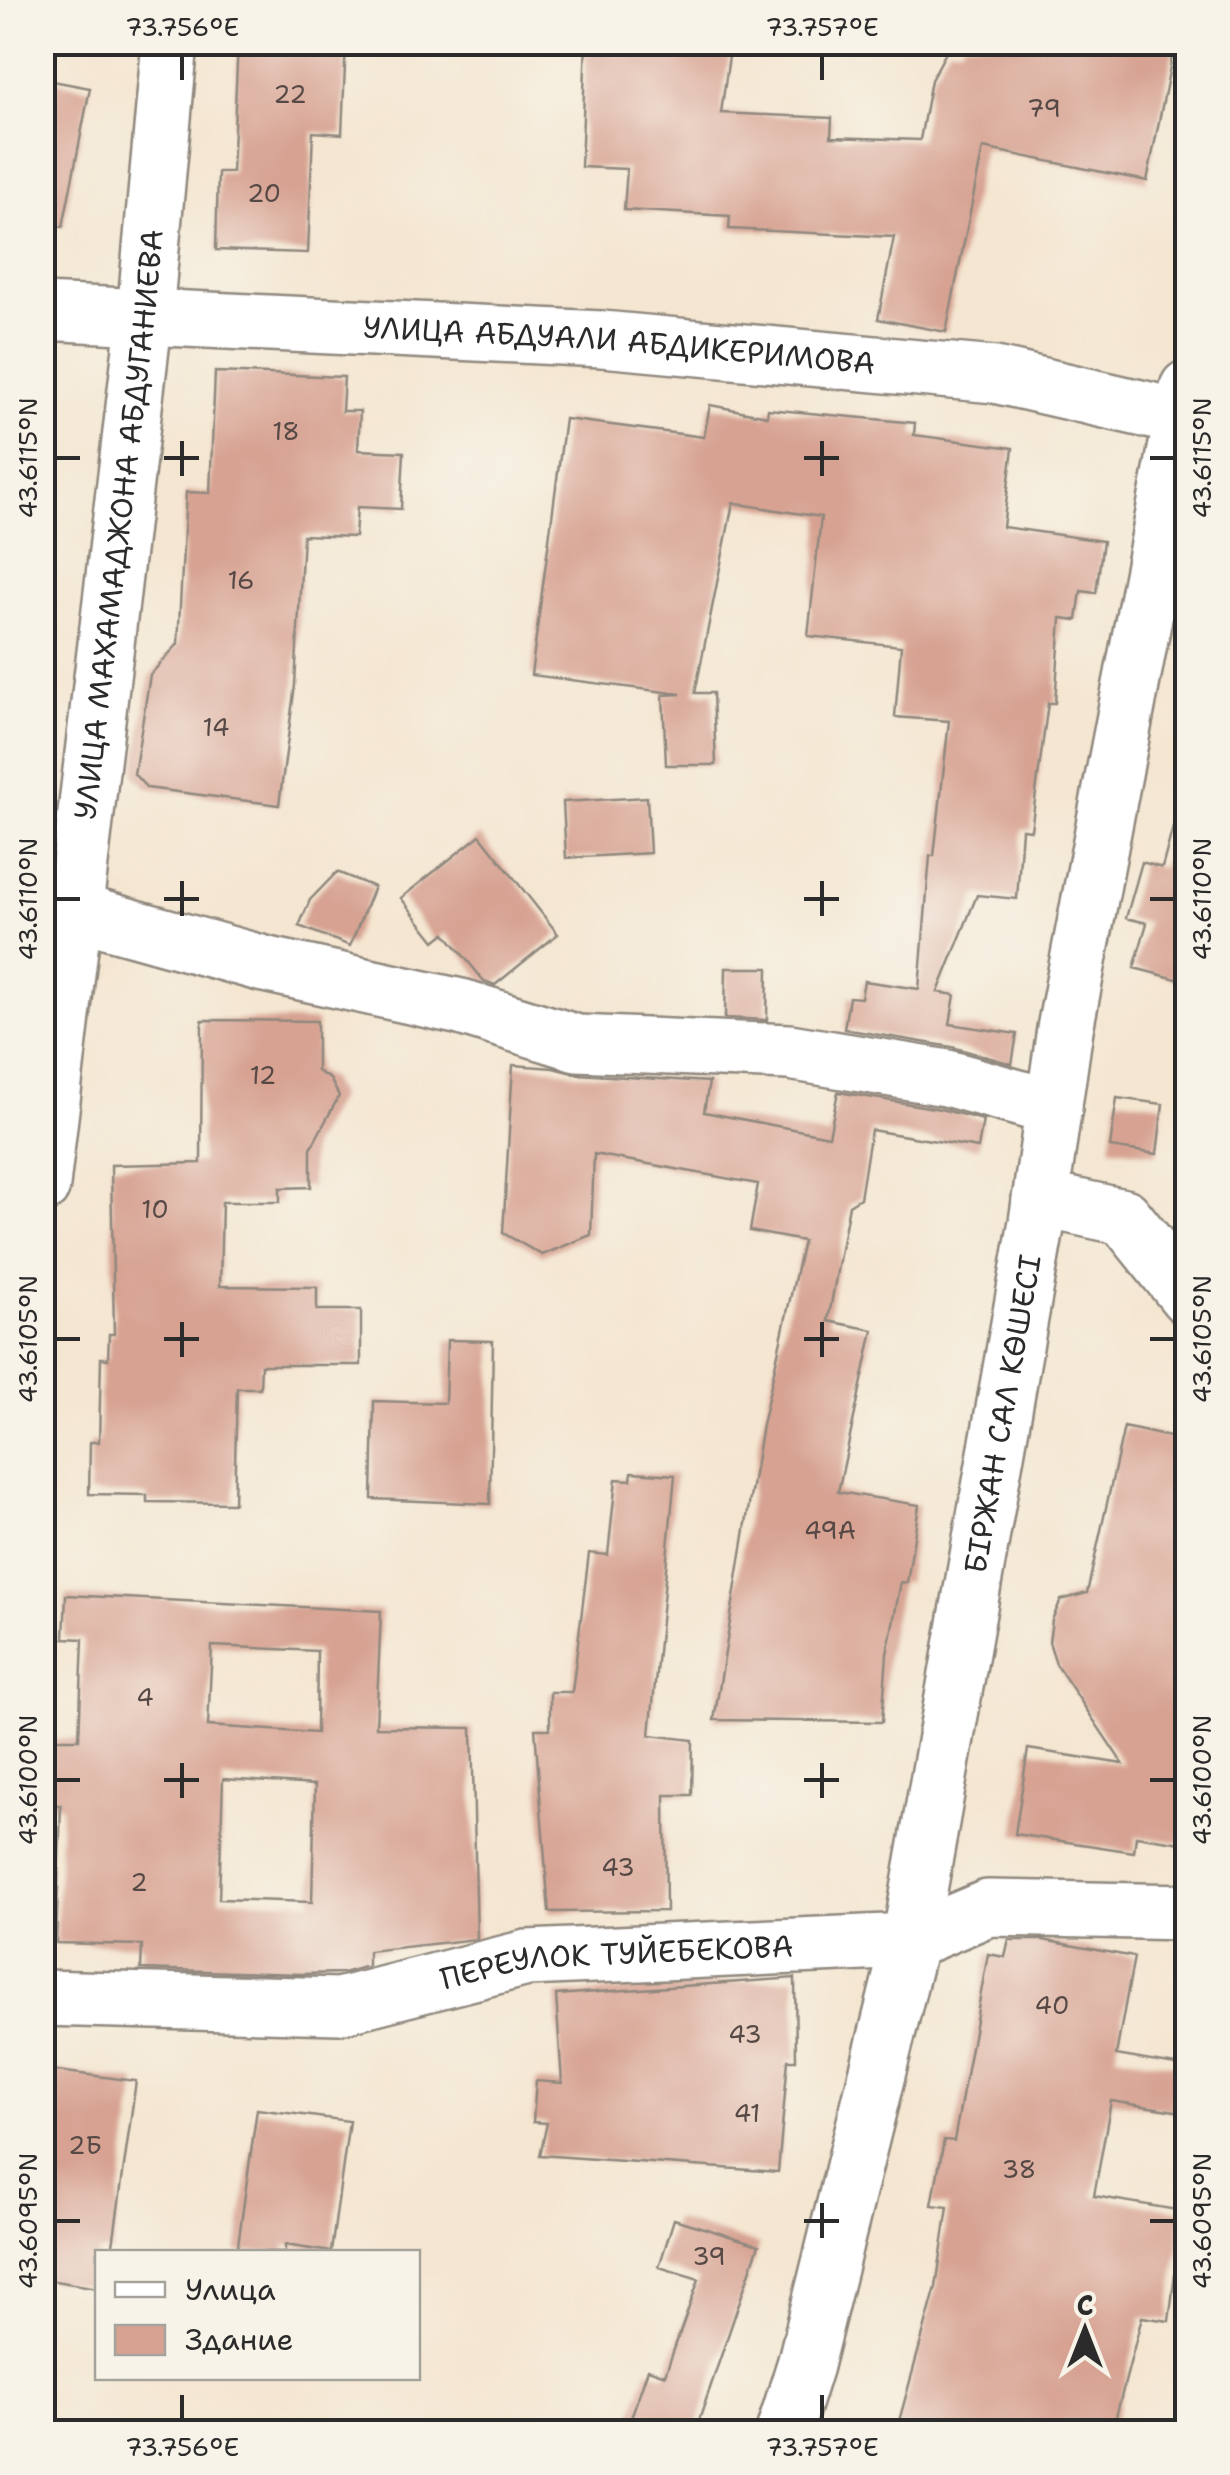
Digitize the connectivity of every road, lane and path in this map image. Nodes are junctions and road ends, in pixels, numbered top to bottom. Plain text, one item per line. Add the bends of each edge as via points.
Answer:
1 (170, 42) edge
2 (42, 312) edge
3 (144, 314) junction
4 (1185, 408) edge
5 (74, 911) junction
6 (1054, 1108) junction
7 (42, 1185) edge
8 (1040, 1199) junction
9 (1188, 1297) edge
10 (1188, 1912) edge
11 (910, 1941) junction
12 (42, 1998) edge
13 (784, 2432) edge

1 - 3 street, УЛИЦА МАХАМАДЖОНА АБДУГАНИЕВА
2 - 3 street, УЛИЦА АБДУАЛИ АБДИКЕРИМОВА
3 - 4 street, УЛИЦА АБДУАЛИ АБДИКЕРИМОВА via 602,339 995,375
3 - 5 street, УЛИЦА МАХАМАДЖОНА АБДУГАНИЕВА
4 - 6 street, БІРЖАН САЛ КӨШЕСІ
5 - 6 street via 264,964 461,1007 578,1043 789,1052 947,1078
5 - 7 street, УЛИЦА МАХАМАДЖОНА АБДУГАНИЕВА
6 - 8 street, БІРЖАН САЛ КӨШЕСІ
8 - 9 street via 1124,1217
8 - 11 street, БІРЖАН САЛ КӨШЕСІ
10 - 11 street, ПЕРЕУЛОК ТУЙЕБЕКОВА via 988,1908
11 - 12 street, ПЕРЕУЛОК ТУЙЕБЕКОВА via 527,1958 339,2006
11 - 13 street, БІРЖАН САЛ КӨШЕСІ

